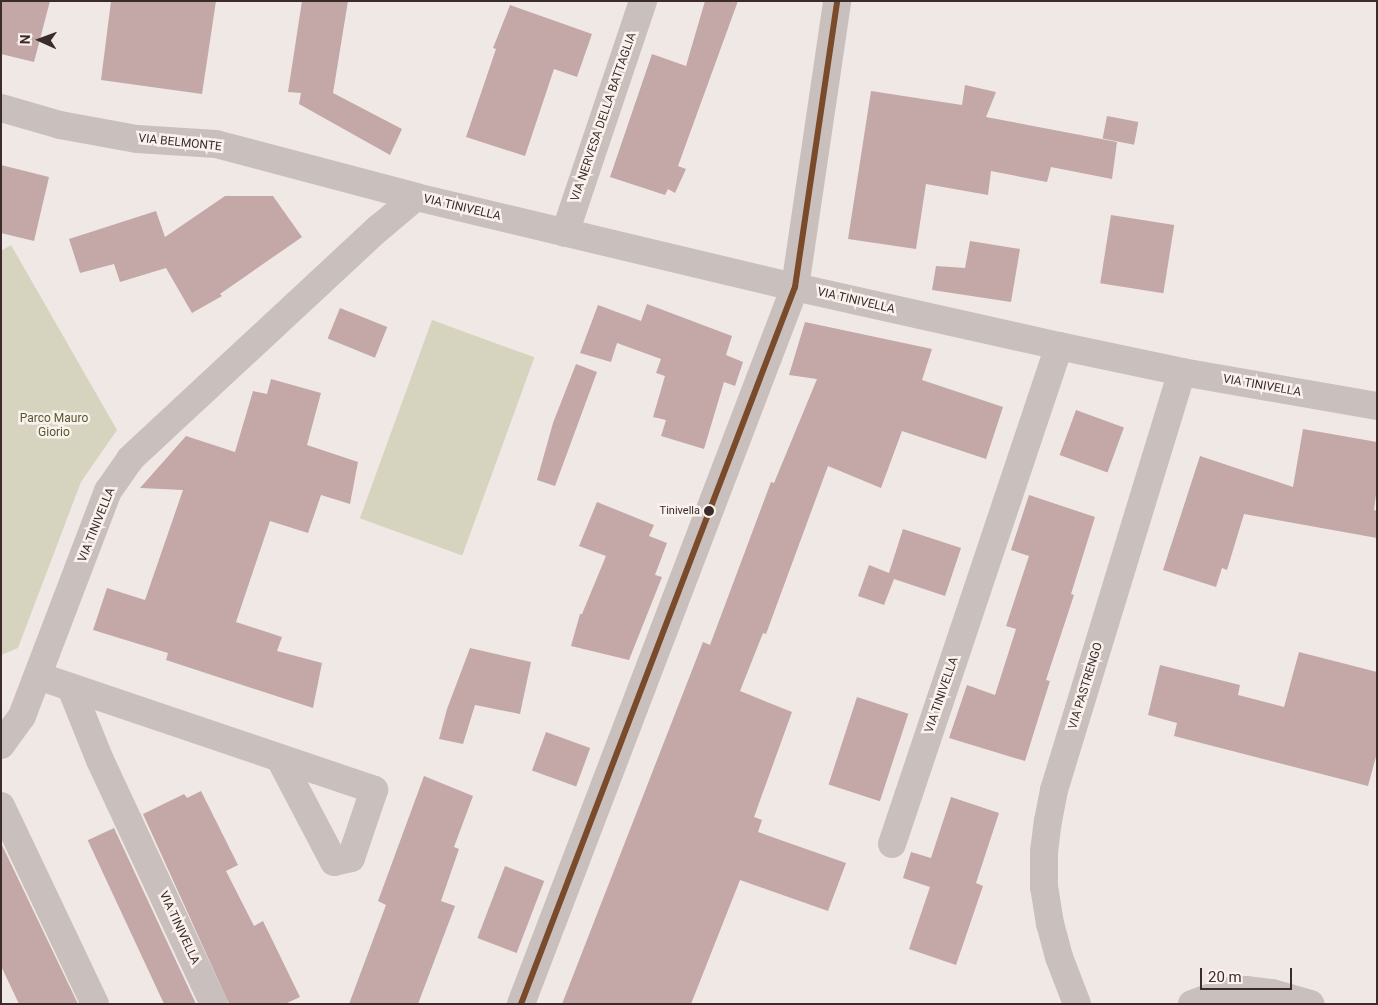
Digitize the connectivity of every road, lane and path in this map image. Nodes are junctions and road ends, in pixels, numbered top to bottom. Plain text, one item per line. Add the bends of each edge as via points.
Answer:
1 (643, 1) edge
2 (837, 1) edge
3 (1, 108) edge
4 (416, 197) junction
5 (565, 233) junction
6 (795, 288) junction
7 (1059, 346) junction
8 (1182, 372) junction
9 (1377, 406) edge
10 (38, 676) junction
11 (71, 688) junction
12 (1, 745) edge
13 (280, 759) dead end
14 (1, 806) edge
15 (892, 844) dead end
16 (95, 1004) edge
17 (214, 1004) edge
18 (521, 1004) edge
19 (1077, 1004) edge
20 (1192, 1004) edge
21 (1310, 1004) edge

1 - 5 street, VIA NERVESA DELLA BATTAGLIA
2 - 6 street
3 - 4 street, VIA BELMONTE via 60,125 137,139 216,144
4 - 5 street, VIA TINIVELLA
4 - 10 street, VIA TINIVELLA via 130,459 108,490
5 - 6 street, VIA TINIVELLA
6 - 7 street, VIA TINIVELLA
6 - 18 street
7 - 8 street, VIA TINIVELLA
7 - 15 street, VIA TINIVELLA
8 - 9 street, VIA TINIVELLA
8 - 19 street, VIA PASTRENGO via 1054,790 1048,821 1044,887 1059,957
10 - 11 street
10 - 12 street, VIA TINIVELLA via 22,716
11 - 13 street
11 - 17 street, VIA TINIVELLA via 100,760
14 - 16 street
20 - 21 street via 1227,992 1246,990 1272,993

